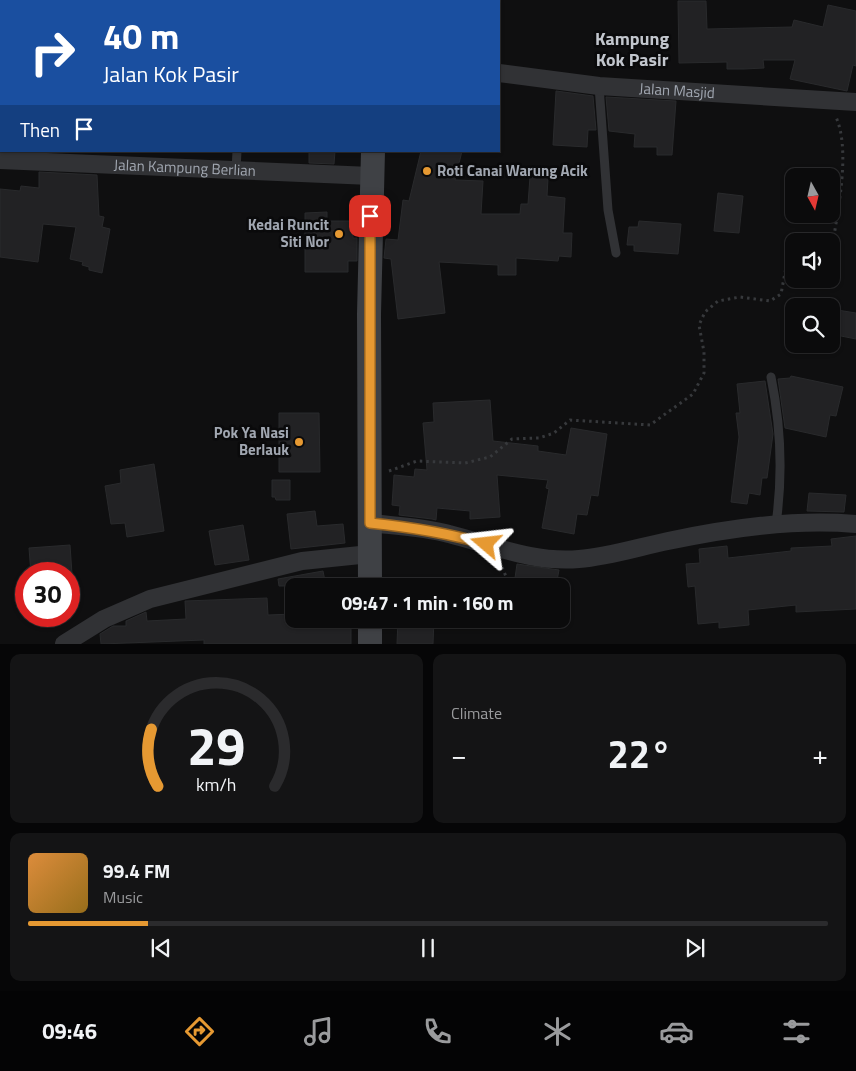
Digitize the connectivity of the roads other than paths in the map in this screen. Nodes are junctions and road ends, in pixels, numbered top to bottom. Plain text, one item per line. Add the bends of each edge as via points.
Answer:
1 (500, 73) edge
2 (599, 86) junction
3 (856, 102) edge
4 (237, 152) edge
5 (373, 152) edge
6 (0, 160) edge
7 (236, 170) junction
8 (371, 176) junction
9 (616, 252) dead end
10 (771, 377) dead end
11 (370, 523) junction
12 (776, 524) junction
13 (856, 524) edge
14 (370, 554) junction
15 (370, 578) edge
16 (370, 628) edge
17 (64, 644) edge
18 (370, 644) edge

1 - 2 street, Jalan Masjid
2 - 3 street, Jalan Masjid
2 - 9 lane via 608,210
4 - 7 lane
5 - 8 street
6 - 7 street, Jalan Kampung Berlian
7 - 8 street, Jalan Kampung Berlian
8 - 11 street
10 - 12 lane via 781,446
11 - 12 street via 448,533 516,554 548,559 580,559 708,532
11 - 14 street
12 - 13 street
14 - 15 street
14 - 17 street via 302,561 150,599 104,619
16 - 18 street

